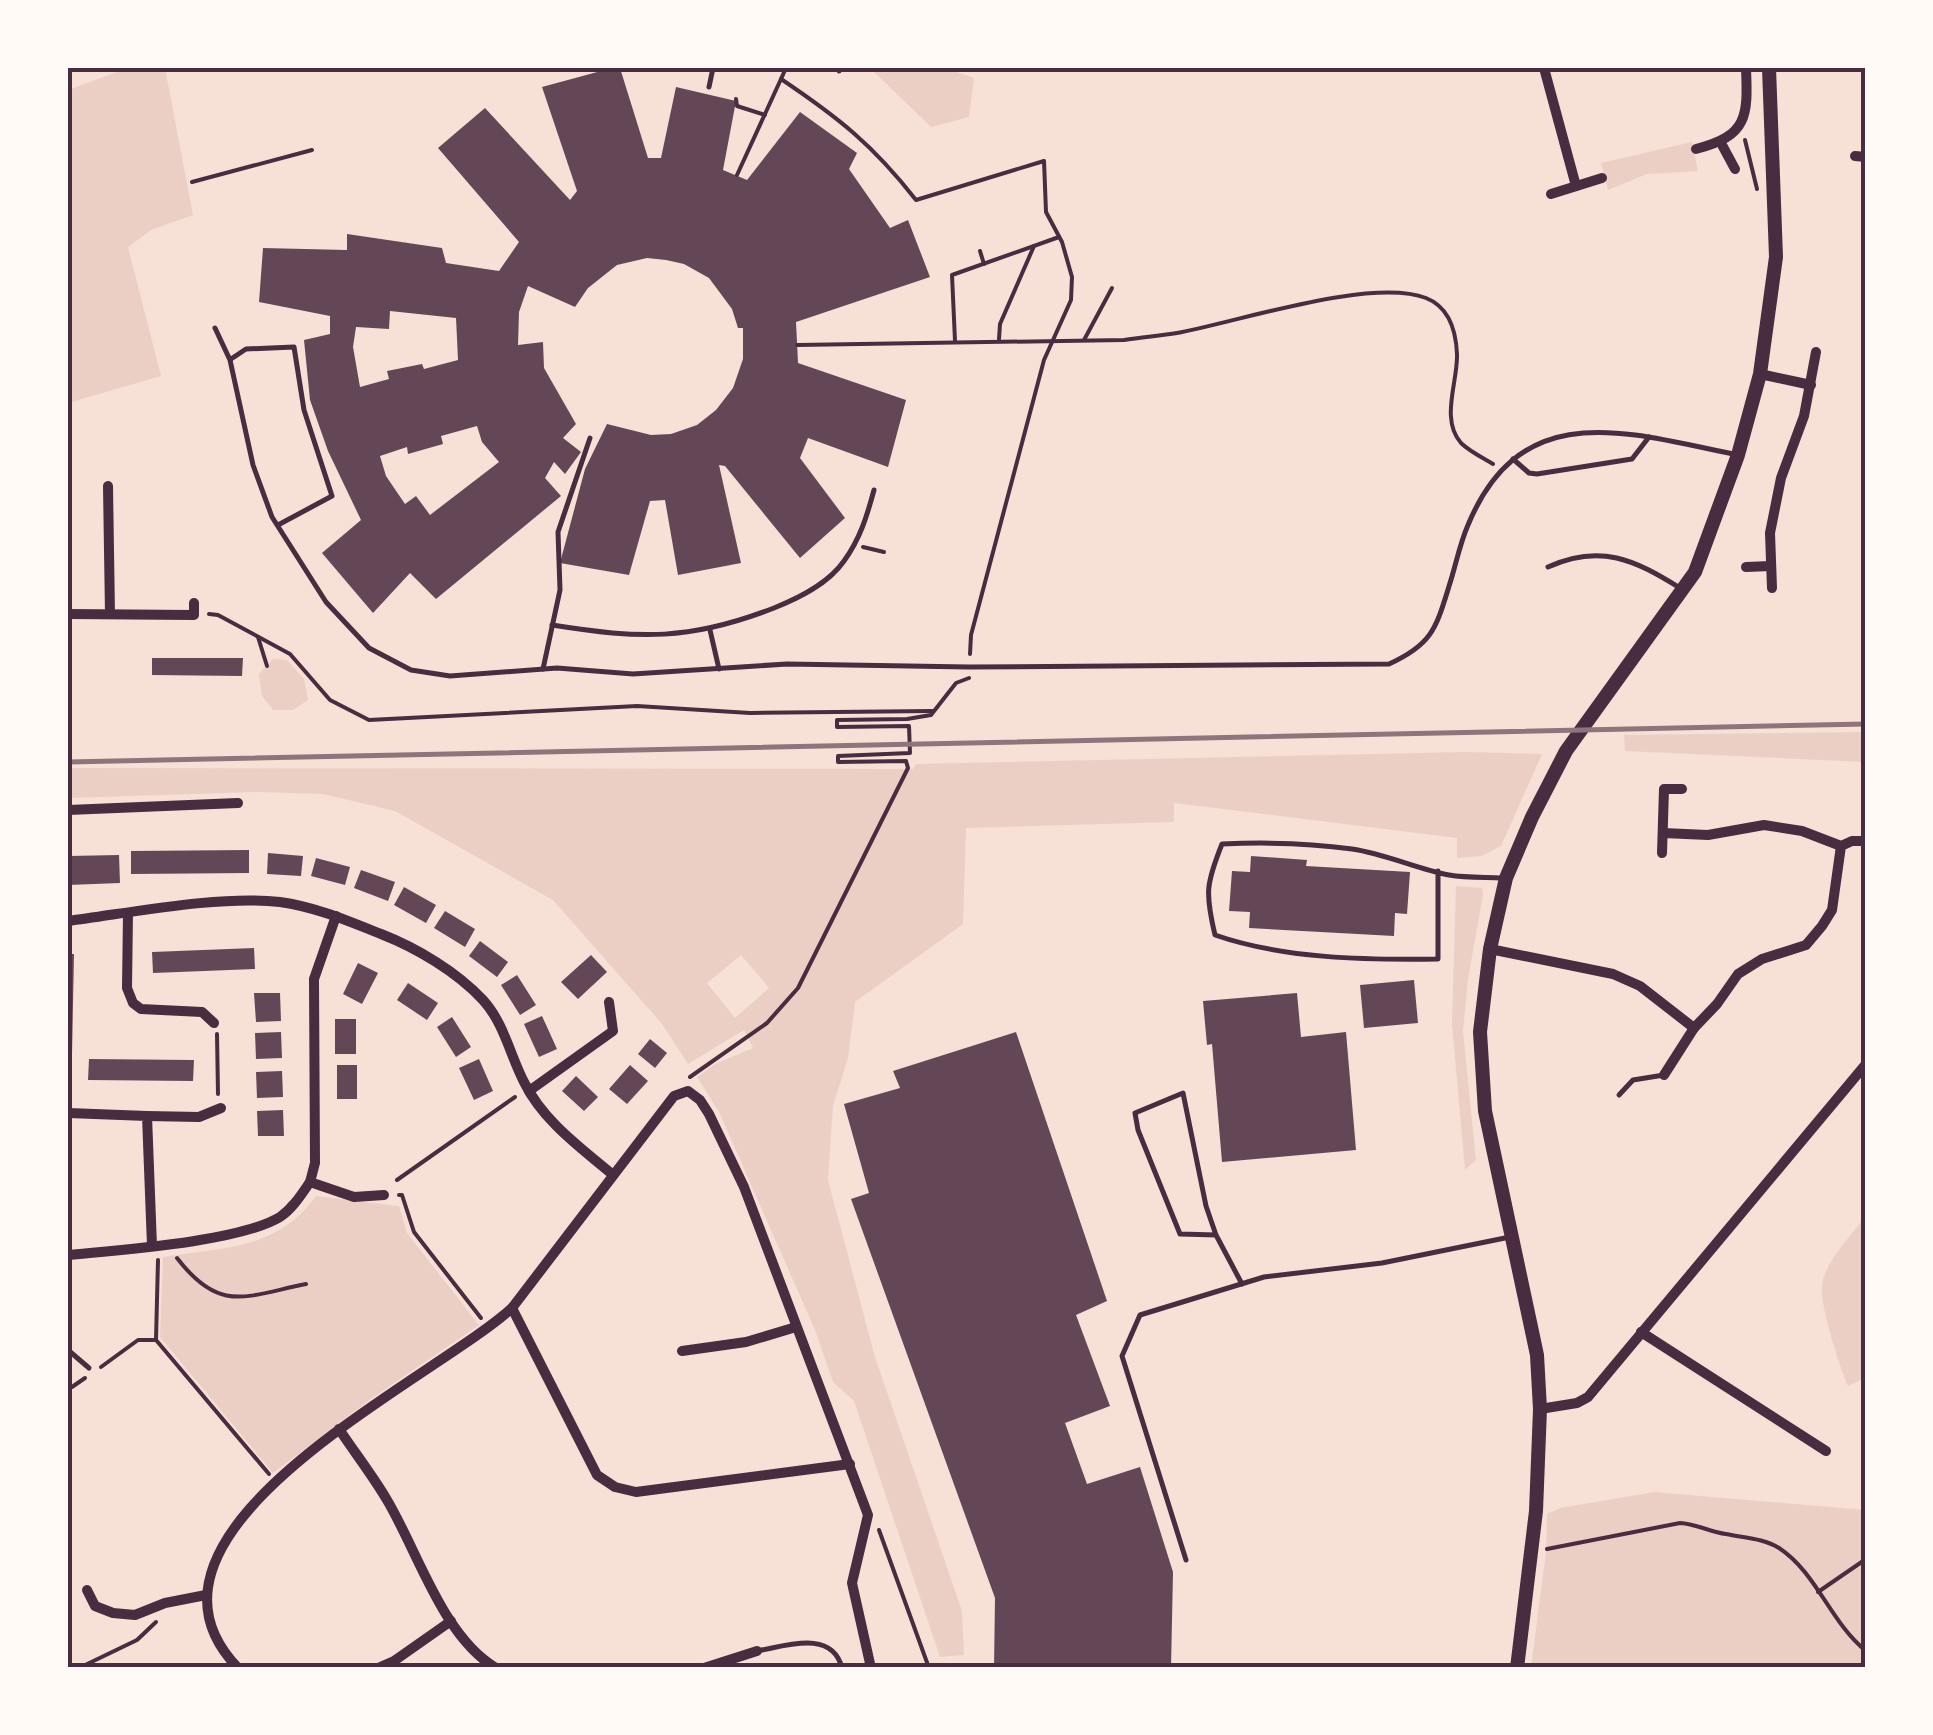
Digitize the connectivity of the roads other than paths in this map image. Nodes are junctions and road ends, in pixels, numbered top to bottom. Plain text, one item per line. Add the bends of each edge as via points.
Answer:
1 (714, 68) edge
2 (1544, 68) edge
3 (1746, 68) edge
4 (1769, 68) edge
5 (710, 87) dead end
6 (1721, 143) junction
7 (1696, 150) dead end
8 (1735, 169) dead end
9 (1602, 178) dead end
10 (1576, 186) junction
11 (1550, 194) dead end
12 (215, 328) dead end
13 (1816, 352) dead end
14 (230, 360) junction
15 (1760, 374) junction
16 (1810, 385) junction
17 (1649, 437) junction
18 (590, 438) dead end
19 (1738, 455) junction
20 (1513, 459) junction
21 (108, 486) dead end
22 (874, 490) dead end
23 (278, 526) junction
24 (1771, 566) junction
25 (1548, 567) dead end
26 (1746, 567) dead end
27 (1772, 588) dead end
28 (1682, 590) junction
29 (68, 614) edge
30 (110, 614) junction
31 (197, 615) road end
32 (552, 625) junction
33 (710, 630) junction
34 (544, 669) junction
35 (718, 669) junction
36 (1682, 789) dead end
37 (238, 803) dead end
38 (68, 810) edge
39 (1663, 832) junction
40 (1866, 841) edge
41 (1841, 846) junction
42 (1662, 852) dead end
43 (1438, 871) junction
44 (1506, 878) junction
45 (128, 914) junction
46 (336, 916) junction
47 (68, 921) edge
48 (1490, 949) junction
49 (610, 1002) dead end
50 (214, 1023) road end
51 (1694, 1028) junction
52 (1866, 1064) edge
53 (1664, 1074) joint
54 (524, 1092) junction
55 (1619, 1096) dead end
56 (221, 1108) road end
57 (68, 1113) edge
58 (147, 1116) junction
59 (613, 1175) junction
60 (310, 1182) junction
61 (384, 1195) road end
62 (1216, 1235) junction
63 (1510, 1237) junction
64 (155, 1246) junction
65 (68, 1255) edge
66 (1242, 1284) junction
67 (512, 1308) junction
68 (796, 1326) junction
69 (1641, 1332) junction
70 (68, 1350) edge
71 (682, 1351) dead end
72 (88, 1368) dead end
73 (1540, 1409) junction
74 (340, 1430) junction
75 (1826, 1452) dead end
76 (850, 1464) junction
77 (1186, 1560) dead end
78 (87, 1590) dead end
79 (206, 1596) junction
80 (451, 1621) junction
81 (758, 1651) joint
82 (238, 1668) edge
83 (378, 1668) edge
84 (496, 1668) edge
85 (704, 1668) edge
86 (842, 1668) edge
87 (871, 1668) edge
88 (1517, 1668) edge

1 - 5 lane
2 - 10 street
3 - 6 street via 1740,130
4 - 15 street via 1776,257
6 - 7 street
6 - 8 street
9 - 10 street
10 - 11 street
12 - 14 lane
13 - 16 street
14 - 23 lane via 253,465
14 - 23 lane via 246,349 294,348 304,410 332,496
15 - 16 street
15 - 19 street
16 - 24 street via 1781,478
17 - 19 lane
17 - 20 lane via 1575,432 1551,436
17 - 20 lane via 1632,459 1537,474
18 - 32 lane via 558,532 560,590
19 - 28 street via 1695,572
20 - 35 lane via 1468,523 1437,626 1416,652 1389,664
21 - 30 street
22 - 33 lane via 865,526 823,582
23 - 34 lane via 326,602 369,648 411,670 450,676
24 - 26 street
24 - 27 street
25 - 28 lane via 1581,555 1632,559
28 - 44 street via 1566,752
29 - 30 street
30 - 31 street
32 - 33 lane via 608,634
32 - 34 lane
33 - 35 lane
34 - 35 lane
36 - 39 street via 1664,788
37 - 38 street
39 - 41 street via 1708,835 1764,825
39 - 42 street
40 - 41 street
41 - 51 street via 1832,910 1822,926 1806,944 1738,974
43 - 43 lane via 1354,850 1279,841 1222,844 1206,886 1214,935 1248,946 1438,959
43 - 44 lane
44 - 48 street
45 - 46 street via 263,902
45 - 47 street
45 - 50 street via 127,988 133,1003 142,1010 202,1012
46 - 54 street via 415,949 482,1000 496,1018
46 - 60 street via 314,979 316,1163
48 - 51 street via 1613,974
48 - 63 street via 1481,1068
49 - 54 street via 613,1031
51 - 53 street
52 - 69 street
53 - 55 lane via 1634,1080
54 - 59 street
56 - 58 street via 199,1117
57 - 58 street
58 - 64 street
59 - 67 street
59 - 68 street via 674,1096 693,1093 710,1114 744,1188
60 - 61 street via 354,1198
60 - 64 street via 290,1209 264,1225
62 - 62 lane via 1183,1093 1135,1113 1180,1234
62 - 66 lane
63 - 66 lane
63 - 73 street via 1537,1355
64 - 65 street
66 - 77 lane via 1140,1315 1122,1356
67 - 74 street
67 - 76 street via 597,1475 615,1487 636,1492
68 - 71 street
68 - 76 street
69 - 73 street via 1588,1397
69 - 75 street
70 - 72 lane
73 - 88 street
74 - 79 street via 240,1518 220,1551
74 - 80 street via 387,1500
76 - 87 street via 868,1514 852,1583
78 - 79 street via 95,1606 135,1615
79 - 82 street via 226,1656
80 - 83 street
80 - 84 street
81 - 85 street
81 - 86 lane via 809,1642 829,1646

